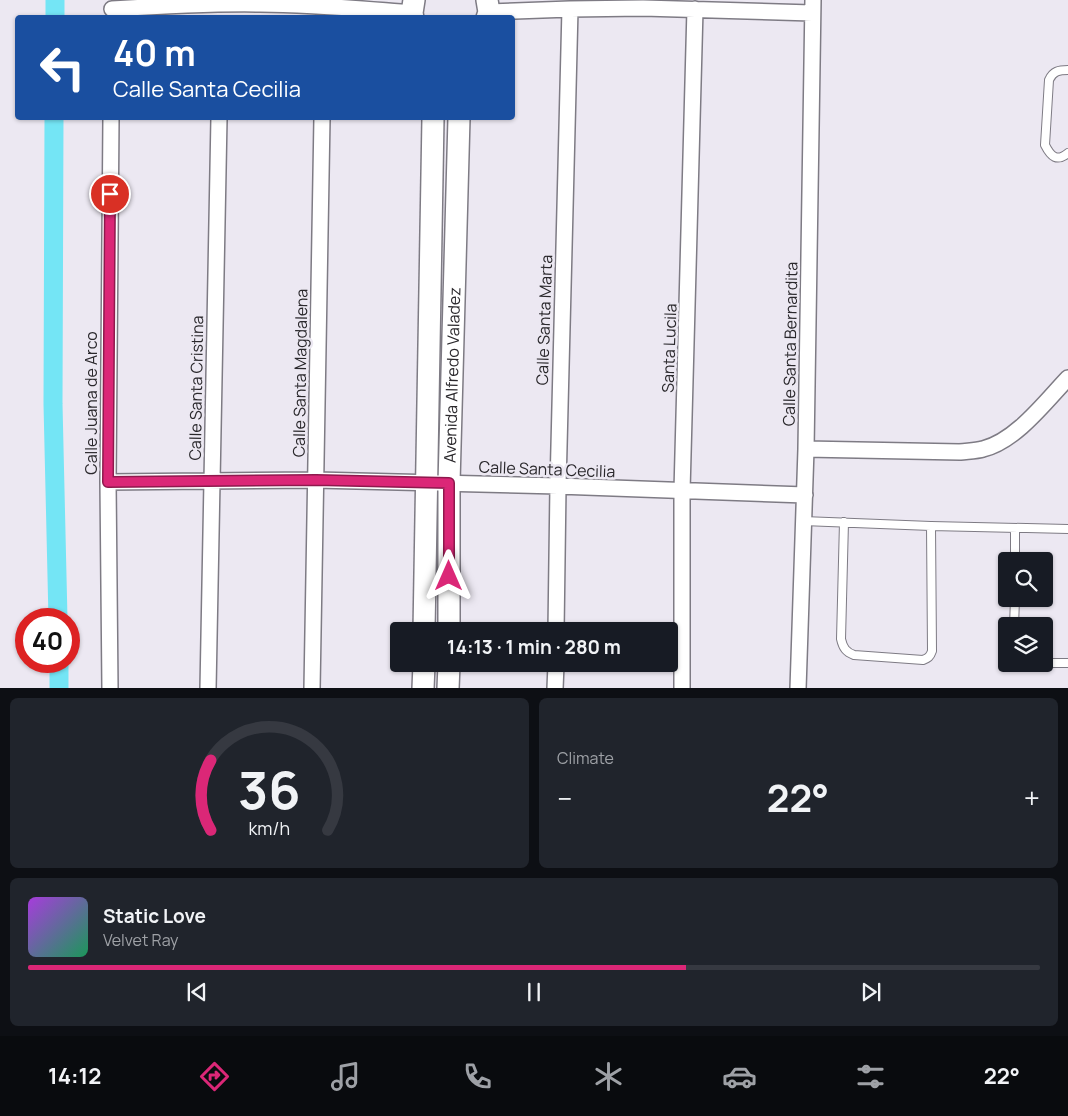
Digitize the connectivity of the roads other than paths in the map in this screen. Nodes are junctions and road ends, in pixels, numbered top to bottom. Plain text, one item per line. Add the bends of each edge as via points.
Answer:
1 (259, 2) edge
2 (173, 3) edge
3 (643, 4) edge
4 (725, 5) edge
5 (813, 6) edge
6 (112, 9) edge
7 (570, 9) junction
8 (695, 9) junction
9 (413, 10) edge
10 (488, 10) edge
11 (220, 11) edge
12 (324, 12) edge
13 (1068, 70) edge
14 (111, 120) edge
15 (218, 120) edge
16 (322, 120) edge
17 (433, 120) edge
18 (459, 120) edge
19 (1068, 153) edge
20 (1068, 378) edge
21 (806, 449) junction
22 (212, 480) junction
23 (316, 480) junction
24 (108, 482) junction
25 (428, 482) junction
26 (449, 483) junction
27 (558, 486) junction
28 (682, 491) junction
29 (805, 495) junction
30 (804, 521) junction
31 (844, 522) junction
32 (932, 526) junction
33 (1015, 528) junction
34 (1068, 529) edge
35 (1014, 552) edge
36 (424, 622) edge
37 (449, 622) edge
38 (556, 622) edge
39 (1053, 663) edge
40 (1068, 663) edge
41 (424, 672) edge
42 (448, 672) edge
43 (556, 672) edge
44 (110, 688) edge
45 (208, 688) edge
46 (312, 688) edge
47 (423, 688) edge
48 (448, 688) edge
49 (555, 688) edge
50 (682, 688) edge
51 (798, 688) edge

1 - 11 street
1 - 12 street
2 - 6 street
2 - 11 street
3 - 7 street
3 - 8 street
4 - 5 street
4 - 8 street
5 - 21 street, Calle Santa Bernardita
7 - 10 street
7 - 27 street, Calle Santa Marta
8 - 28 street, Santa Lucila
9 - 12 street
13 - 19 lane via 1056,71 1049,80 1046,145 1055,157
14 - 24 street, Calle Juana de Arco
15 - 22 street, Calle Santa Cristina
16 - 23 street, Calle Santa Magdalena
17 - 25 street, Avenida Alfredo Valadez
18 - 26 street, Avenida Alfredo Valadez
20 - 21 street via 1020,428 984,449 960,452
21 - 29 street, Calle Santa Bernardita
22 - 23 street, Calle Santa Cecilia
22 - 24 street, Calle Santa Cecilia
22 - 45 street, Calle Santa Cristina
23 - 25 street, Calle Santa Cecilia
23 - 46 street, Calle Santa Magdalena
24 - 44 street, Calle Juana de Arco
25 - 26 street, Calle Santa Cecilia
25 - 36 street, Avenida Alfredo Valadez
26 - 27 street, Calle Santa Cecilia
26 - 37 street, Avenida Alfredo Valadez
27 - 28 street, Calle Santa Cecilia
27 - 38 street, Calle Santa Marta
28 - 29 street, Calle Santa Cecilia
28 - 50 street, Santa Lucila
29 - 30 street, Calle Santa Bernardita
30 - 31 lane
30 - 51 street, Calle Santa Bernardita
31 - 32 lane
31 - 32 lane via 843,647 854,655 923,660 928,659 932,651
32 - 33 lane
33 - 34 lane
33 - 35 lane
39 - 40 lane
41 - 47 street
42 - 48 street
43 - 49 street

